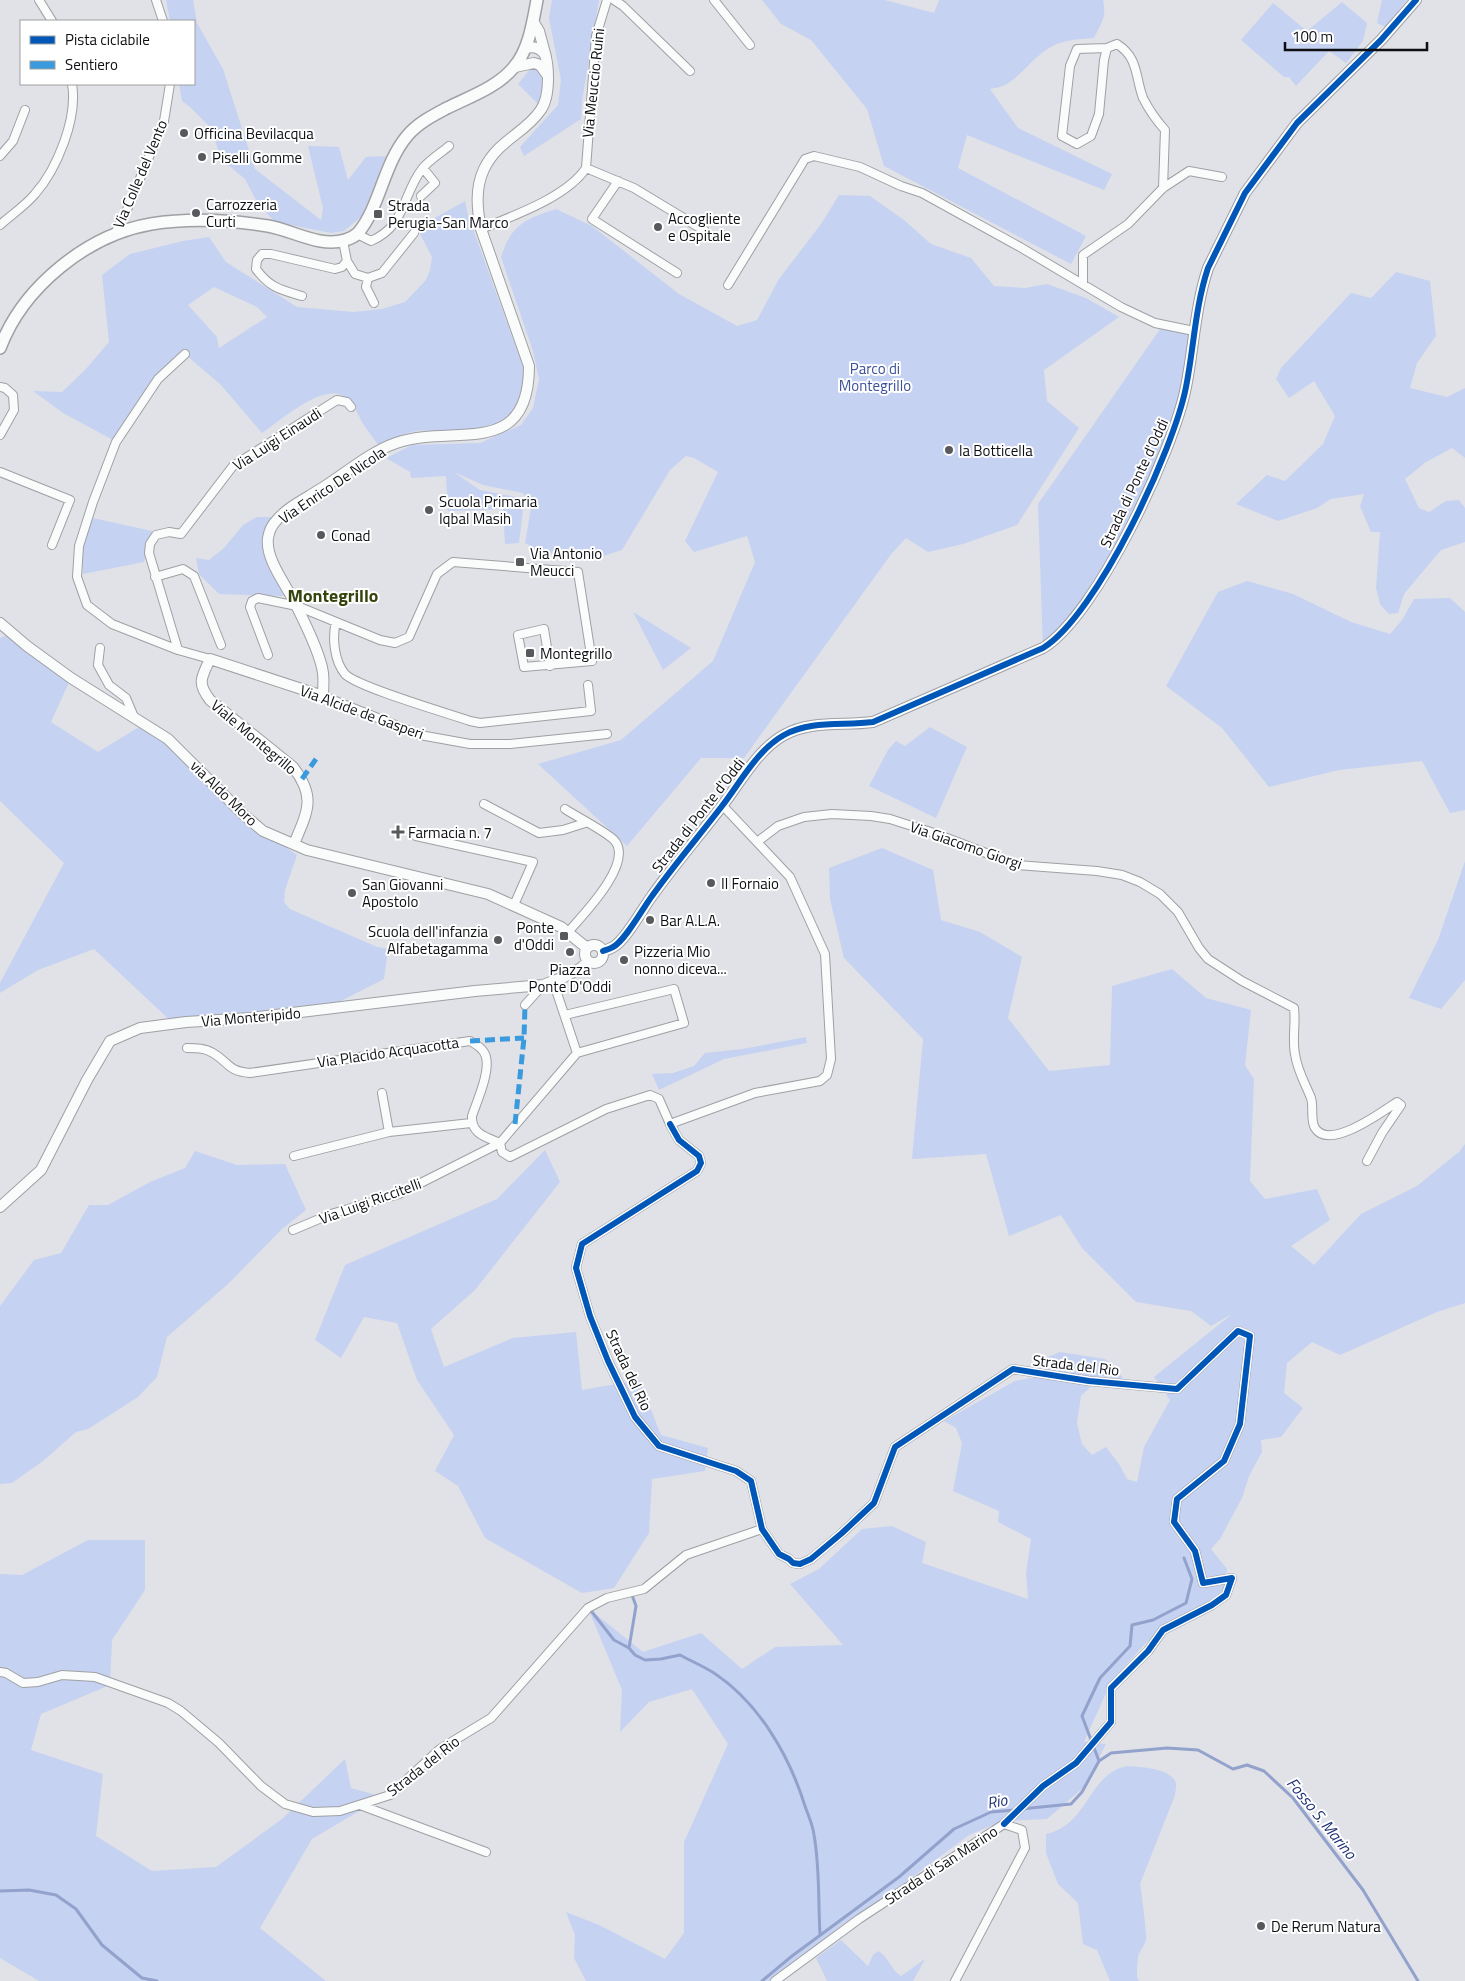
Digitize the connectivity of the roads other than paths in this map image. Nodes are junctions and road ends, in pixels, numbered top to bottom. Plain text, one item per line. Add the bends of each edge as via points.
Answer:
1 (39, 0) edge
2 (156, 0) edge
3 (537, 0) edge
4 (607, 0) edge
5 (614, 0) edge
6 (714, 0) edge
7 (1416, 0) edge
8 (51, 20) edge
9 (163, 20) edge
10 (533, 21) junction
11 (750, 45) dead end
12 (525, 48) junction
13 (1107, 48) junction
14 (543, 61) junction
15 (515, 66) junction
16 (690, 71) dead end
17 (72, 85) edge
18 (170, 85) edge
19 (25, 110) dead end
20 (449, 146) dead end
21 (0, 156) edge
22 (423, 168) junction
23 (586, 168) junction
24 (1222, 177) dead end
25 (618, 180) junction
26 (1163, 188) junction
27 (421, 196) dead end
28 (0, 225) edge
29 (481, 229) junction
30 (705, 231) dead end
31 (414, 233) dead end
32 (357, 234) junction
33 (114, 235) junction
34 (344, 241) junction
35 (347, 261) junction
36 (677, 273) dead end
37 (368, 278) junction
38 (1083, 284) junction
39 (728, 285) dead end
40 (302, 296) dead end
41 (374, 303) dead end
42 (1194, 331) junction
43 (0, 348) edge
44 (185, 354) dead end
45 (0, 387) edge
46 (351, 407) dead end
47 (0, 435) edge
48 (0, 472) edge
49 (52, 545) dead end
50 (155, 577) junction
51 (297, 606) junction
52 (336, 622) junction
53 (0, 623) edge
54 (221, 646) dead end
55 (100, 648) dead end
56 (178, 650) junction
57 (268, 655) dead end
58 (210, 660) junction
59 (550, 666) junction
60 (588, 685) dead end
61 (323, 696) junction
62 (134, 717) junction
63 (607, 734) dead end
64 (484, 804) dead end
65 (723, 806) junction
66 (565, 809) dead end
67 (586, 822) junction
68 (416, 836) dead end
69 (757, 842) junction
70 (294, 844) junction
71 (514, 905) junction
72 (569, 931) junction
73 (587, 948) junction
74 (603, 951) junction
75 (588, 961) junction
76 (548, 983) junction
77 (525, 1006) dead end
78 (565, 1015) junction
79 (187, 1048) dead end
80 (577, 1053) junction
81 (382, 1093) dead end
82 (471, 1123) junction
83 (670, 1124) junction
84 (389, 1132) junction
85 (502, 1140) junction
86 (294, 1156) dead end
87 (1367, 1160) dead end
88 (0, 1207) edge
89 (293, 1230) dead end
90 (762, 1529) junction
91 (0, 1672) edge
92 (360, 1805) junction
93 (1004, 1824) junction
94 (486, 1852) dead end
95 (775, 1981) edge
96 (955, 1981) edge

1 - 8 street
2 - 9 street
3 - 10 main road
4 - 23 street, Via Meuccio Ruini via 596,36
5 - 16 street
6 - 11 street
7 - 42 street, Strada di Ponte d'Oddi via 1297,124 1245,193 1208,268
10 - 12 main road
10 - 14 street via 542,37
12 - 14 street
12 - 15 main road
13 - 13 street via 1099,114 1092,136 1076,144 1062,136 1070,66 1077,49
13 - 26 street via 1118,44 1126,50 1133,61 1143,97 1165,130
14 - 15 street
14 - 29 street, Via Enrico De Nicola via 548,91 541,111 499,147 483,172 477,194
15 - 32 main road via 501,79 426,119 409,134 391,159 370,212
17 - 28 street via 70,124 54,164 35,194
18 - 33 street, Via Colle del Vento via 164,121
19 - 21 street via 13,141
20 - 22 street
22 - 27 street via 435,182
22 - 32 street via 394,225 384,236 371,240
23 - 25 street
23 - 29 street via 580,178 562,192
24 - 26 street via 1189,171
25 - 30 street
25 - 36 street via 592,219
26 - 38 street via 1128,224 1083,255
29 - 51 street, Via Enrico De Nicola via 528,366 528,380 520,409 499,430 476,435 412,439 380,450 277,520 268,537 268,548
31 - 37 street via 382,273
32 - 34 main road
33 - 34 main road via 176,221 270,226 327,242
33 - 43 main road via 57,270 32,294 11,323
34 - 35 street
35 - 37 street via 355,274
35 - 40 street via 335,269 262,254 256,269 265,281 278,289
37 - 41 street via 366,287
38 - 39 street via 922,193 860,167 814,156 805,159
38 - 42 street via 1154,323
42 - 65 street, Strada di Ponte d'Oddi via 1178,418 1147,491 1125,539 1097,585 1059,636 1043,648 873,722 823,724 798,728 782,736 756,761
44 - 56 street via 153,385 116,442 79,546 77,577 87,605 112,624
45 - 47 street via 13,396 14,410
46 - 50 street, Via Luigi Einaudi via 347,402 337,400 233,466 181,534 156,535 149,553
48 - 49 street via 70,500
50 - 54 street via 183,569 194,576
50 - 56 street, Via Luigi Einaudi
51 - 52 street
51 - 57 street via 258,598 252,601 250,608
51 - 61 street, Via Enrico De Nicola via 323,672
52 - 59 street via 380,640 395,643 409,637 437,574 453,562 578,572 592,661
52 - 60 street via 335,649 340,668 346,675 363,684 470,721 480,723 591,711
53 - 62 street, via Aldo Moro via 71,678
55 - 62 street via 98,665 109,685 126,698
56 - 58 street
58 - 61 street, Via Alcide de Gasperi
58 - 70 street, Viale Montegrillo via 202,677 201,689 210,700 293,767 302,779 308,810
59 - 59 street via 524,667 518,635 544,629
61 - 63 street, Via Alcide de Gasperi via 420,735 470,744 510,744
62 - 70 street, via Aldo Moro via 168,739 263,831
64 - 67 street via 539,833 563,830
65 - 69 street
65 - 74 street, Strada di Ponte d'Oddi via 657,889 623,939 613,948
66 - 67 street
67 - 72 street via 614,841 619,857 610,879
68 - 71 street via 533,862
69 - 83 street via 790,877 826,954 831,1059 827,1075 820,1080 755,1093
69 - 87 street, Via Giacomo Giorgi via 778,826 804,817 832,814 871,816 934,833 1018,865 1097,871 1140,882 1160,894 1178,912 1208,959 1294,1008 1295,1055 1311,1099 1313,1126 1318,1133 1331,1136 1366,1124 1397,1102 1401,1104
70 - 71 street, via Aldo Moro via 307,850 488,894
71 - 72 street, via Aldo Moro
72 - 73 street, via Aldo Moro
73 - 74 street via 597,945
73 - 75 street via 585,955
74 - 75 street, Strada di Ponte d'Oddi via 603,958 598,962
75 - 76 street, Via Monteripido via 581,968
76 - 77 street
76 - 78 street
76 - 88 street, Via Monteripido via 140,1028 110,1041 41,1170
78 - 80 street
78 - 80 street via 674,989 684,1023
79 - 82 street, Via Placido Acquacotta via 213,1053 237,1072 250,1073 470,1041 482,1048 487,1068
80 - 85 street
81 - 84 street
82 - 84 street
82 - 85 street via 475,1131
83 - 85 street via 659,1099 650,1095 606,1109 510,1157 502,1152
83 - 90 street, Strada del Rio via 679,1140 699,1156 701,1164 697,1171 582,1244 576,1268 608,1361 636,1417 658,1446 736,1471 751,1481
84 - 86 street
85 - 89 street, Via Luigi Riccitelli via 399,1194 331,1214
90 - 92 street, Strada del Rio via 686,1555 644,1589 607,1598 588,1608 491,1718 440,1750 390,1796
90 - 93 street, Strada del Rio via 780,1554 793,1563 811,1559 874,1503 895,1448 1013,1369 1088,1381 1177,1389 1238,1330 1250,1336 1240,1424 1224,1461 1177,1499 1174,1522 1195,1551 1203,1583 1232,1578 1226,1595 1163,1630 1148,1651 1111,1688 1111,1722 1076,1763 1043,1786
91 - 92 street, Strada del Rio via 23,1683 62,1675 95,1677 168,1703 182,1711 285,1804 313,1812 340,1811
92 - 94 street
93 - 95 street, Strada di San Marino via 859,1919
93 - 96 street, Strada di San Marino via 1022,1830 1025,1848

